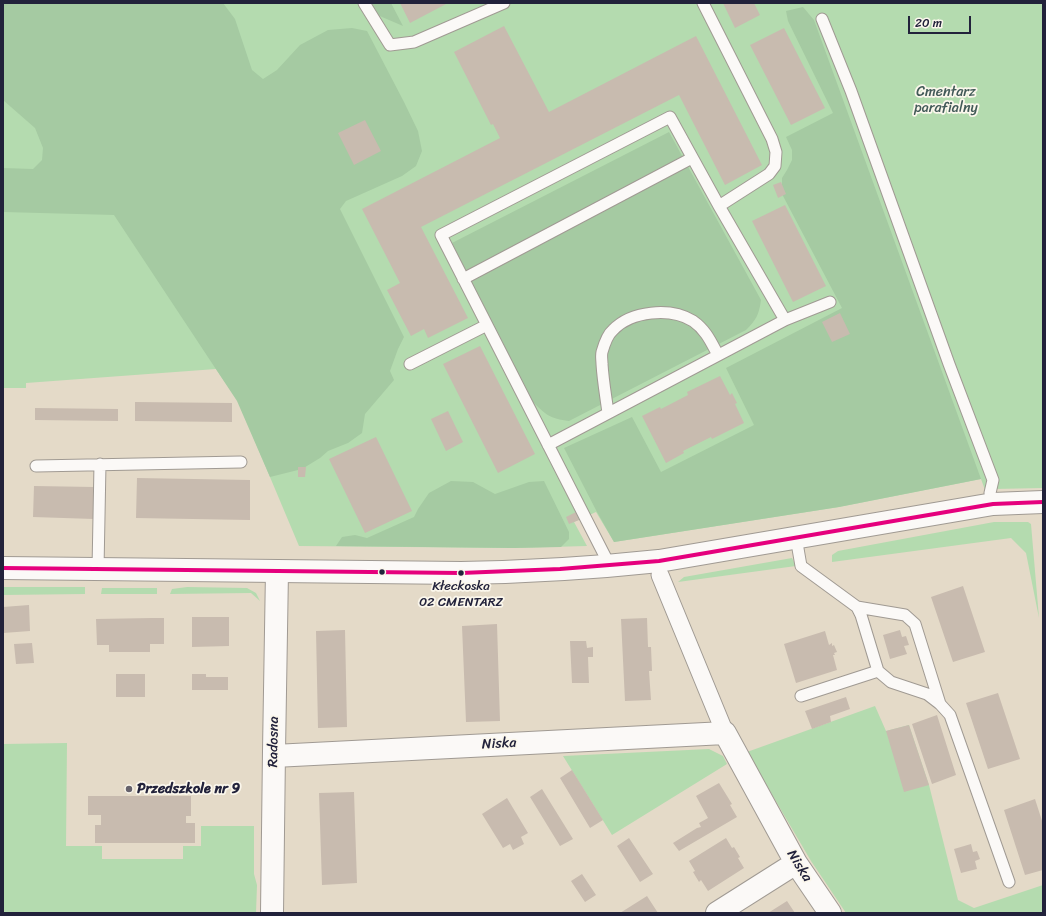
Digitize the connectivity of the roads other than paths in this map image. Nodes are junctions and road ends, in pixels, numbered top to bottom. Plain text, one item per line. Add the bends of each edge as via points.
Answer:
1 (364, 3) edge
2 (504, 3) edge
3 (703, 3) edge
4 (822, 19) dead end
5 (692, 158) junction
6 (719, 206) junction
7 (463, 278) junction
8 (830, 302) dead end
9 (785, 320) junction
10 (487, 325) junction
11 (718, 355) junction
12 (410, 364) dead end
13 (608, 413) junction
14 (548, 445) junction
15 (241, 462) dead end
16 (100, 464) junction
17 (36, 466) dead end
18 (1043, 502) edge
19 (993, 504) junction
20 (796, 537) junction
21 (610, 566) junction
22 (3, 568) edge
23 (98, 569) junction
24 (276, 571) junction
25 (660, 575) dead end
26 (857, 607) junction
27 (878, 671) junction
28 (801, 696) dead end
29 (940, 704) junction
30 (725, 733) junction
31 (274, 756) junction
32 (796, 863) junction
33 (1008, 882) dead end
34 (272, 913) edge
35 (717, 913) edge
36 (830, 913) edge

1 - 2 lane via 390,45 414,42
3 - 6 lane via 772,139 776,152 775,166 769,174
4 - 19 lane via 851,91 993,480 990,493
5 - 6 lane
5 - 7 lane
5 - 7 lane via 670,117 441,235
6 - 9 lane
7 - 10 lane
8 - 9 lane
9 - 11 lane
10 - 12 lane
10 - 14 lane
11 - 13 lane
11 - 13 lane via 707,334 683,316 654,313 622,323 611,331 602,354 602,377
13 - 14 lane
14 - 21 lane
15 - 16 lane
16 - 17 lane
16 - 23 lane
18 - 19 street
19 - 20 street
20 - 21 street via 667,560
20 - 26 lane via 801,566
21 - 24 street via 461,573
22 - 23 street
23 - 24 street
24 - 31 street, Radosna
25 - 30 street, Niska
26 - 27 lane
26 - 29 lane via 905,615 915,624
27 - 28 lane
27 - 29 lane via 891,682 927,694
29 - 33 lane via 950,715
30 - 31 street, Niska
30 - 32 street, Niska
31 - 34 street, Radosna
32 - 35 street
32 - 36 street, Niska

